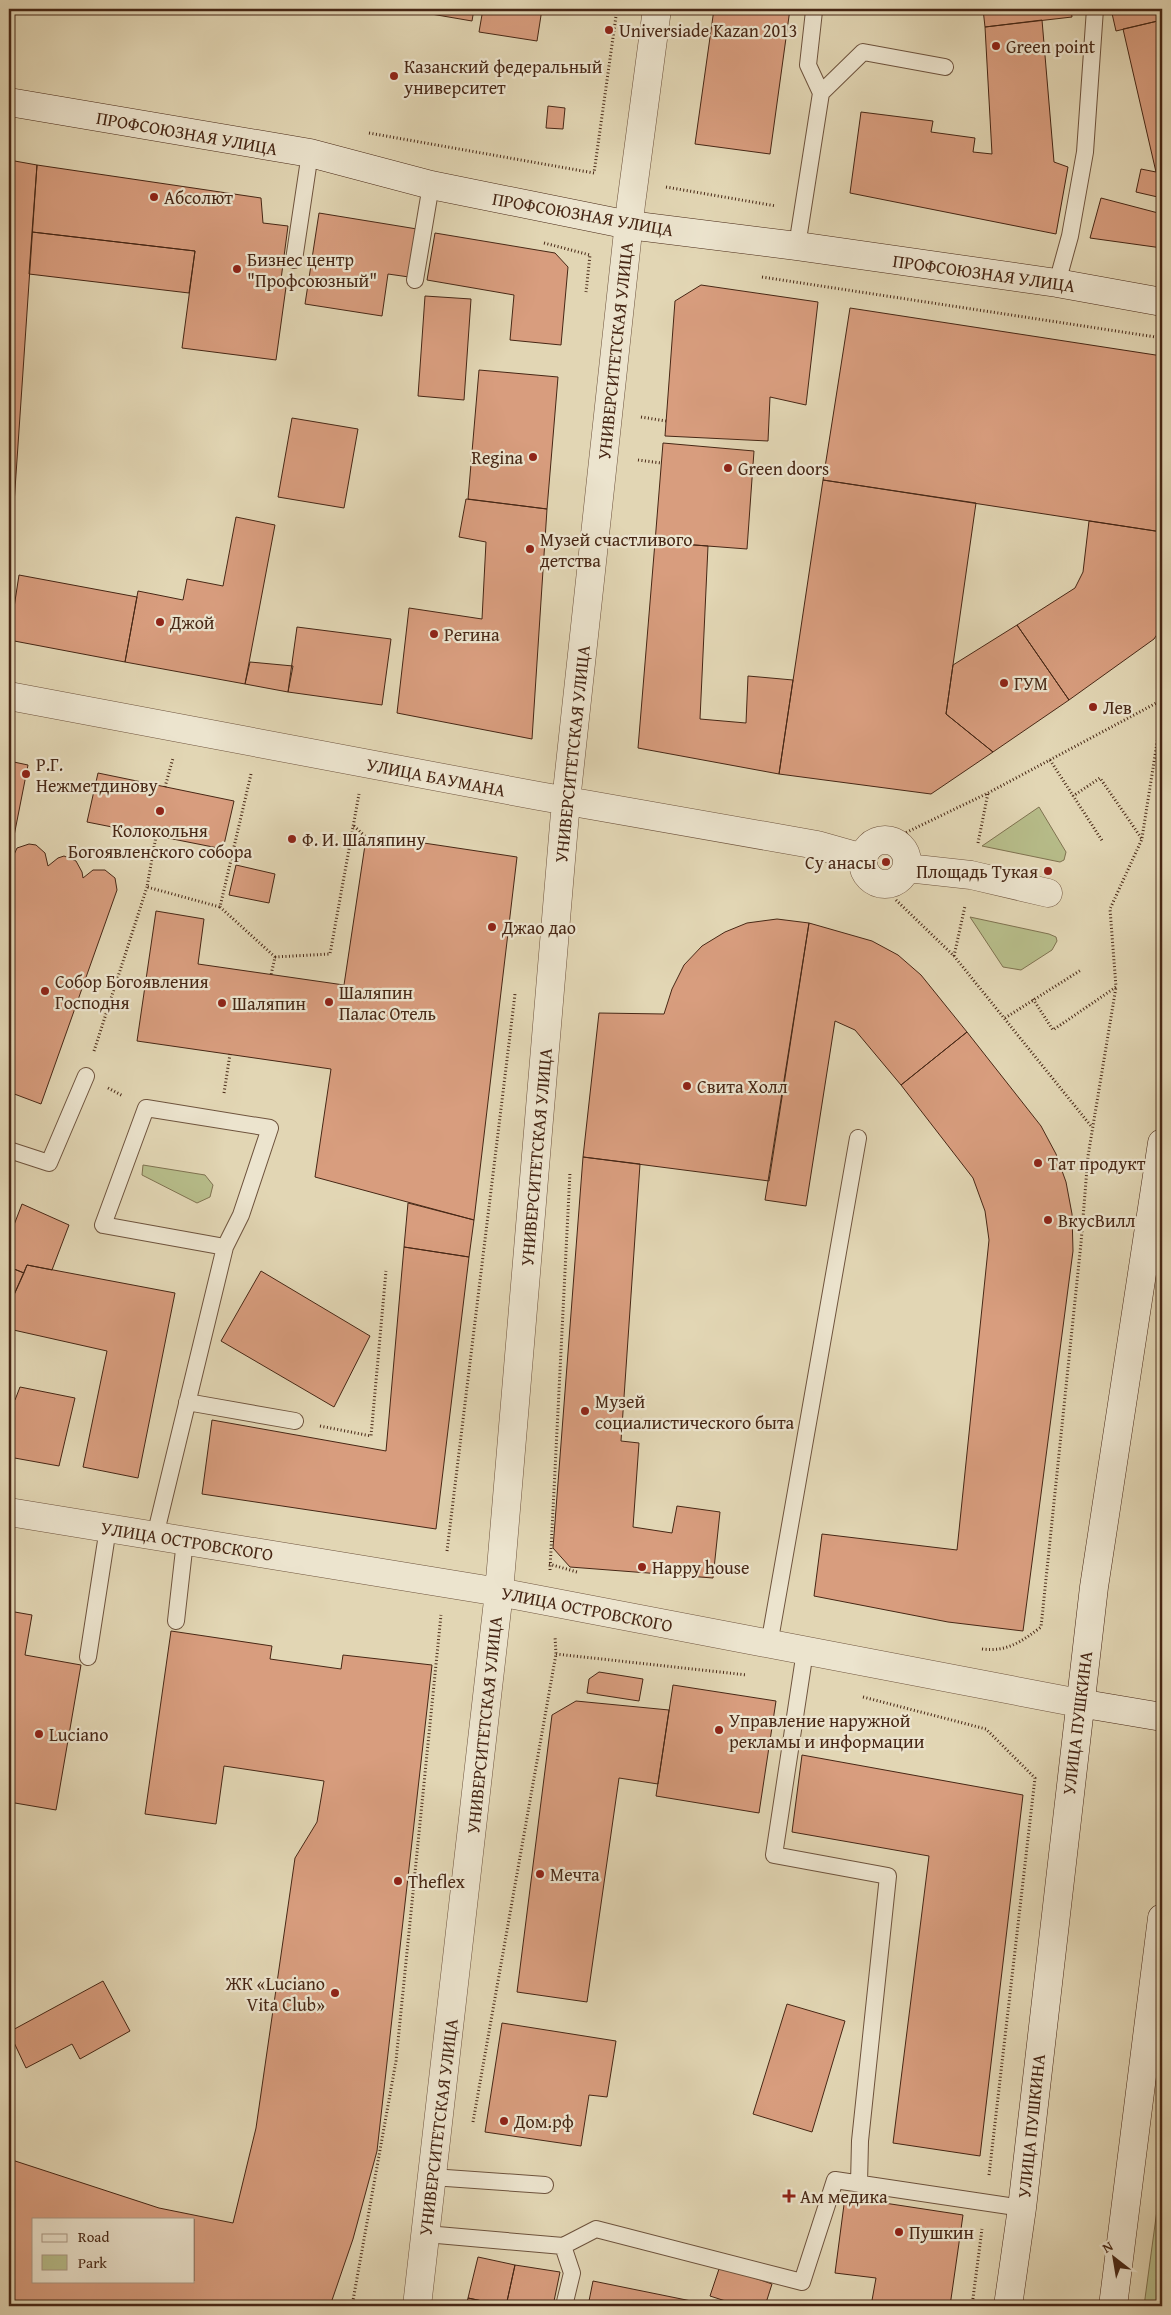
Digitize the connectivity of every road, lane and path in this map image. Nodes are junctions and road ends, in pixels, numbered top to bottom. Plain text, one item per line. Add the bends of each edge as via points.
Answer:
1 (617, 9) edge
2 (657, 9) edge
3 (1094, 9) edge
4 (814, 11) dead end
5 (945, 67) dead end
6 (821, 93) junction
7 (9, 102) edge
8 (310, 153) junction
9 (594, 173) dead end
10 (431, 185) junction
11 (629, 225) junction
12 (797, 246) junction
13 (590, 255) dead end
14 (294, 260) dead end
15 (757, 276) dead end
16 (415, 280) dead end
17 (1057, 283) junction
18 (586, 294) dead end
19 (1162, 302) edge
20 (1162, 338) edge
21 (641, 417) dead end
22 (666, 422) dead end
23 (638, 460) dead end
24 (661, 463) dead end
25 (9, 696) edge
26 (1162, 700) edge
27 (1162, 711) edge
28 (259, 743) junction
29 (1050, 760) junction
30 (364, 764) junction
31 (1073, 796) junction
32 (566, 801) junction
33 (353, 825) junction
34 (156, 836) dead end
35 (1142, 839) junction
36 (891, 840) junction
37 (370, 841) dead end
38 (1103, 842) dead end
39 (863, 858) junction
40 (907, 868) junction
41 (880, 884) junction
42 (147, 887) junction
43 (1048, 893) dead end
44 (220, 907) junction
45 (275, 956) junction
46 (1081, 970) dead end
47 (271, 975) dead end
48 (516, 984) dead end
49 (1116, 987) junction
50 (1033, 999) junction
51 (1004, 1018) junction
52 (230, 1054) dead end
53 (86, 1076) junction
54 (146, 1108) junction
55 (219, 1120) junction
56 (1092, 1126) junction
57 (858, 1138) dead end
58 (1162, 1143) edge
59 (9, 1150) edge
60 (570, 1164) dead end
61 (225, 1247) junction
62 (386, 1271) dead end
63 (187, 1402) junction
64 (295, 1421) joint
65 (9, 1512) edge
66 (108, 1528) junction
67 (155, 1536) junction
68 (185, 1541) junction
69 (444, 1583) junction
70 (499, 1592) junction
71 (554, 1603) junction
72 (176, 1621) dead end
73 (769, 1644) junction
74 (805, 1651) junction
75 (998, 1651) dead end
76 (88, 1657) dead end
77 (1079, 1703) junction
78 (1162, 1717) edge
79 (986, 1729) dead end
80 (1162, 1918) edge
81 (472, 2130) dead end
82 (432, 2177) junction
83 (859, 2184) junction
84 (545, 2185) dead end
85 (986, 2203) junction
86 (1022, 2208) junction
87 (426, 2234) junction
88 (563, 2246) junction
89 (1162, 2276) edge
90 (352, 2306) edge
91 (416, 2306) edge
92 (564, 2306) edge
93 (972, 2306) edge
94 (1008, 2306) edge
95 (1113, 2306) edge
96 (1158, 2306) edge

1 - 9 path
2 - 11 street, УНИВЕРСИТЕТСКАЯ УЛИЦА
3 - 17 lane via 1084,152 1070,236
4 - 6 lane via 808,65
5 - 6 lane via 863,52
6 - 12 lane
7 - 8 street, ПРОФСОЮЗНАЯ УЛИЦА
8 - 10 street, ПРОФСОЮЗНАЯ УЛИЦА
8 - 14 lane
10 - 11 street, ПРОФСОЮЗНАЯ УЛИЦА
10 - 16 lane
11 - 12 street, ПРОФСОЮЗНАЯ УЛИЦА
11 - 32 street, УНИВЕРСИТЕТСКАЯ УЛИЦА
12 - 17 street, ПРОФСОЮЗНАЯ УЛИЦА
13 - 18 path
15 - 20 path
17 - 19 street, ПРОФСОЮЗНАЯ УЛИЦА
21 - 22 path
23 - 24 path
25 - 28 street, УЛИЦА БАУМАНА
26 - 29 path
27 - 35 path
28 - 30 street, УЛИЦА БАУМАНА
28 - 44 path
29 - 31 path
29 - 36 path
30 - 32 street, УЛИЦА БАУМАНА
30 - 33 path
31 - 35 path via 1100,778
31 - 38 path
32 - 39 street, УЛИЦА БАУМАНА via 817,845
32 - 70 street, УНИВЕРСИТЕТСКАЯ УЛИЦА
33 - 37 path
33 - 45 path via 330,954
34 - 42 path
35 - 49 path via 1110,909
36 - 39 street via 873,843
36 - 40 street via 903,848
39 - 41 street via 866,874
40 - 41 street via 897,881
40 - 43 street via 971,876
41 - 51 path via 954,956
42 - 44 path
42 - 53 path
44 - 45 path
45 - 47 path
46 - 50 path
48 - 69 path
49 - 50 path via 1053,1030
49 - 56 path
50 - 51 path
51 - 56 path
52 - 55 path
53 - 54 path
53 - 59 lane via 49,1163
54 - 55 lane
54 - 61 lane via 103,1225
55 - 61 lane via 270,1128 241,1215
56 - 75 path via 1041,1627 1022,1641
57 - 73 lane
58 - 77 street, УЛИЦА ПУШКИНА
60 - 71 path via 549,1564
61 - 63 lane
62 - 64 path via 371,1436
63 - 64 lane
63 - 67 lane
65 - 66 street, УЛИЦА ОСТРОВСКОГО
66 - 67 street, УЛИЦА ОСТРОВСКОГО
66 - 76 lane
67 - 68 street, УЛИЦА ОСТРОВСКОГО
68 - 69 street, УЛИЦА ОСТРОВСКОГО
68 - 72 lane
69 - 70 street, УЛИЦА ОСТРОВСКОГО
69 - 90 path via 396,2061
70 - 71 street, УЛИЦА ОСТРОВСКОГО
70 - 82 street, УНИВЕРСИТЕТСКАЯ УЛИЦА
71 - 73 street, УЛИЦА ОСТРОВСКОГО
71 - 81 path via 556,1654
73 - 74 street, УЛИЦА ОСТРОВСКОГО
74 - 77 street, УЛИЦА ОСТРОВСКОГО
74 - 83 lane via 774,1855 888,1876 860,2141
77 - 78 street, УЛИЦА ОСТРОВСКОГО
77 - 86 street, УЛИЦА ПУШКИНА
79 - 85 path via 1035,1778
80 - 95 street
82 - 84 lane
82 - 87 street, УНИВЕРСИТЕТСКАЯ УЛИЦА
83 - 85 lane
83 - 88 lane via 835,2180 802,2282 596,2230
85 - 86 lane
85 - 93 path
86 - 94 street, УЛИЦА ПУШКИНА
87 - 88 lane
87 - 91 street, УНИВЕРСИТЕТСКАЯ УЛИЦА
88 - 92 lane via 572,2274
89 - 96 path

